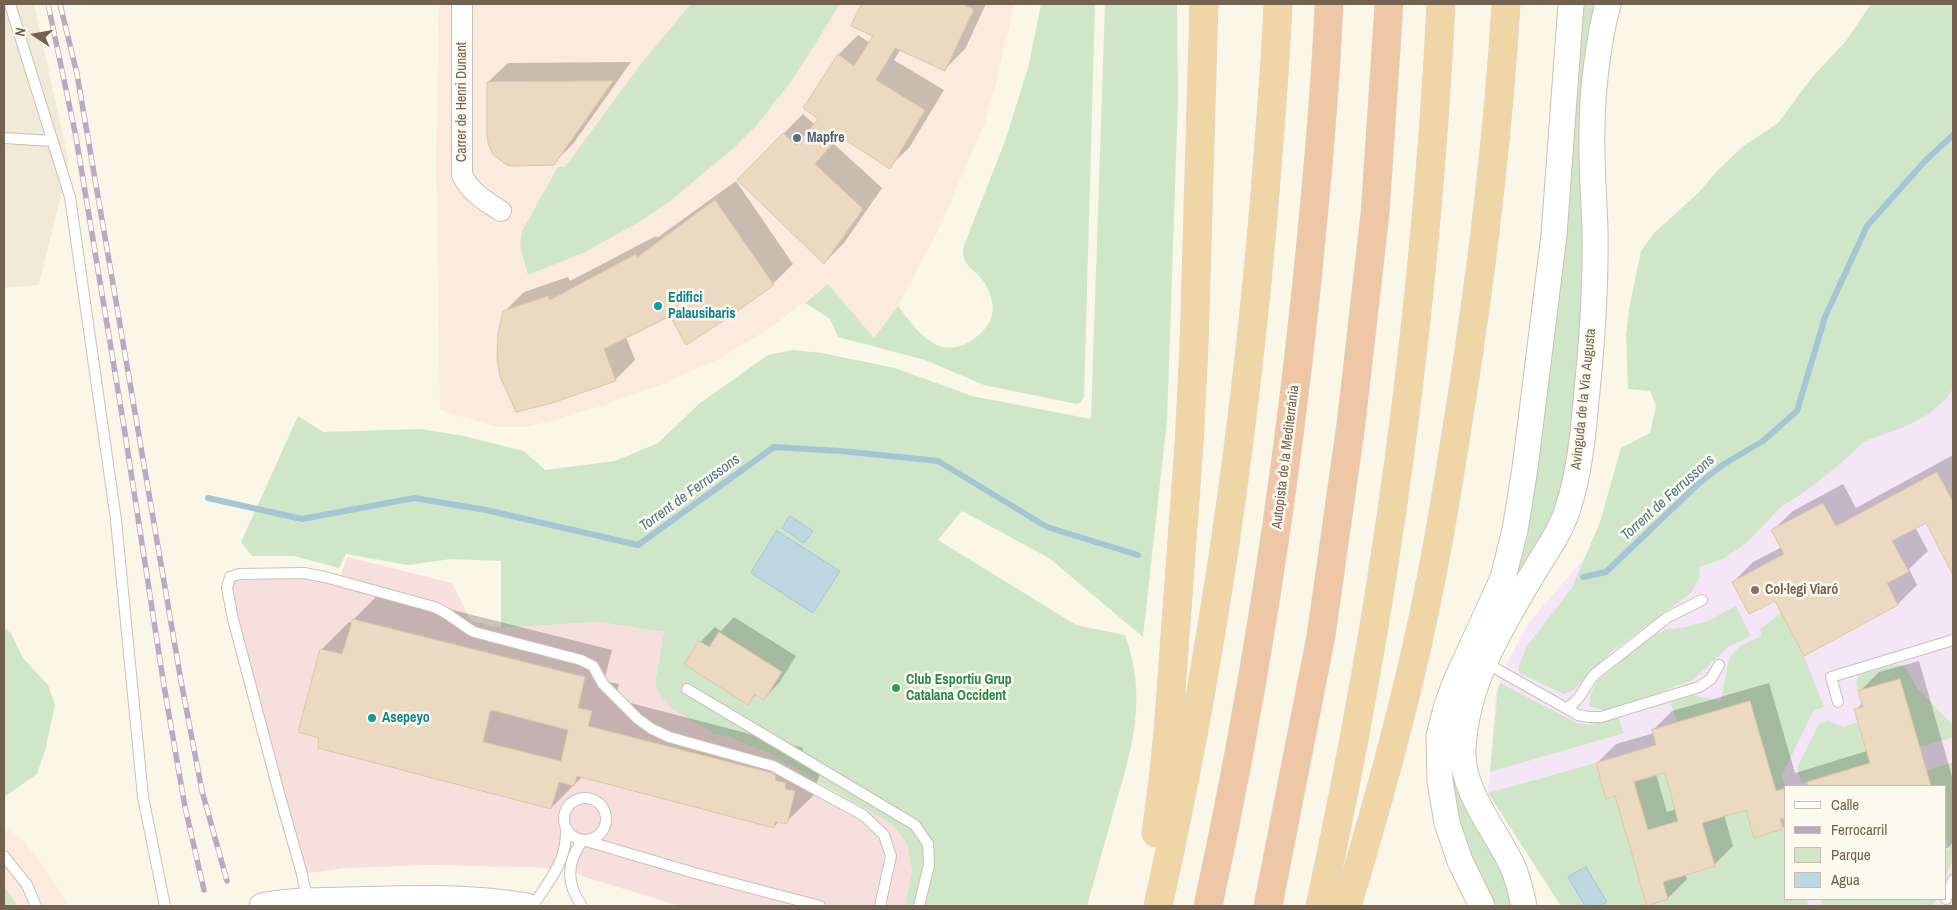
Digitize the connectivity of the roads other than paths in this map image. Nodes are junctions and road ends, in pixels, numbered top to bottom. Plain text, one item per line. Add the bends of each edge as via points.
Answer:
1 (10, 4) edge
2 (462, 4) edge
3 (1204, 4) edge
4 (1278, 4) edge
5 (1330, 4) edge
6 (1389, 4) edge
7 (1441, 4) edge
8 (1506, 4) edge
9 (1571, 4) edge
10 (1608, 4) edge
11 (4, 138) edge
12 (53, 141) junction
13 (501, 211) dead end
14 (1702, 600) dead end
15 (1953, 640) edge
16 (1485, 663) junction
17 (1719, 665) dead end
18 (687, 689) dead end
19 (1838, 702) dead end
20 (1567, 708) junction
21 (566, 828) junction
22 (582, 840) junction
23 (4, 856) edge
24 (1953, 880) edge
25 (1947, 896) edge
26 (308, 901) junction
27 (265, 905) edge
28 (36, 906) edge
29 (165, 906) edge
30 (528, 906) edge
31 (533, 906) edge
32 (582, 906) edge
33 (820, 906) edge
34 (880, 906) edge
35 (919, 906) edge
36 (1141, 906) edge
37 (1158, 906) edge
38 (1208, 906) edge
39 (1268, 906) edge
40 (1320, 906) edge
41 (1347, 906) edge
42 (1482, 906) edge
43 (1524, 906) edge

1 - 12 lane
2 - 13 street, Carrer de Henri Dunant via 462,175 475,194
3 - 36 highway via 1189,445 1164,781
4 - 37 highway via 1262,235 1244,414 1195,727
5 - 38 highway, Autopista de la Mediterrània via 1311,239 1277,531 1244,730
6 - 39 highway via 1375,214 1344,473 1321,636
7 - 40 highway via 1422,260 1396,479 1363,693
8 - 41 highway via 1486,236 1445,504 1402,707
9 - 42 street via 1554,235 1515,530 1503,578 1456,681 1439,736 1440,781 1447,823 1460,861
10 - 16 street, Avinguda de la Via Augusta via 1593,114 1593,328 1578,467 1569,507 1555,540 1509,615
11 - 12 lane
12 - 29 lane via 70,197 116,520 143,797
14 - 20 lane via 1668,617 1595,674 1576,703
15 - 19 lane via 1831,676
16 - 20 lane
16 - 43 street, Avinguda de la Via Augusta via 1465,720 1464,768 1480,808 1513,867
17 - 20 lane via 1711,679 1699,687 1602,718 1578,714
18 - 35 lane via 915,825 928,844 929,865
21 - 22 lane via 575,838
21 - 22 lane via 565,812 576,800 590,798 600,804 606,818 602,832
21 - 31 lane via 566,840 555,875
22 - 32 lane via 573,852 570,870 573,891
22 - 33 lane
23 - 28 lane via 27,885
24 - 25 lane
26 - 27 street
26 - 30 street via 447,898
26 - 34 lane via 232,619 227,588 230,577 240,574 304,573 324,577 434,606 474,632 593,666 604,684 652,729 669,737 773,766 863,815 884,835 890,856

